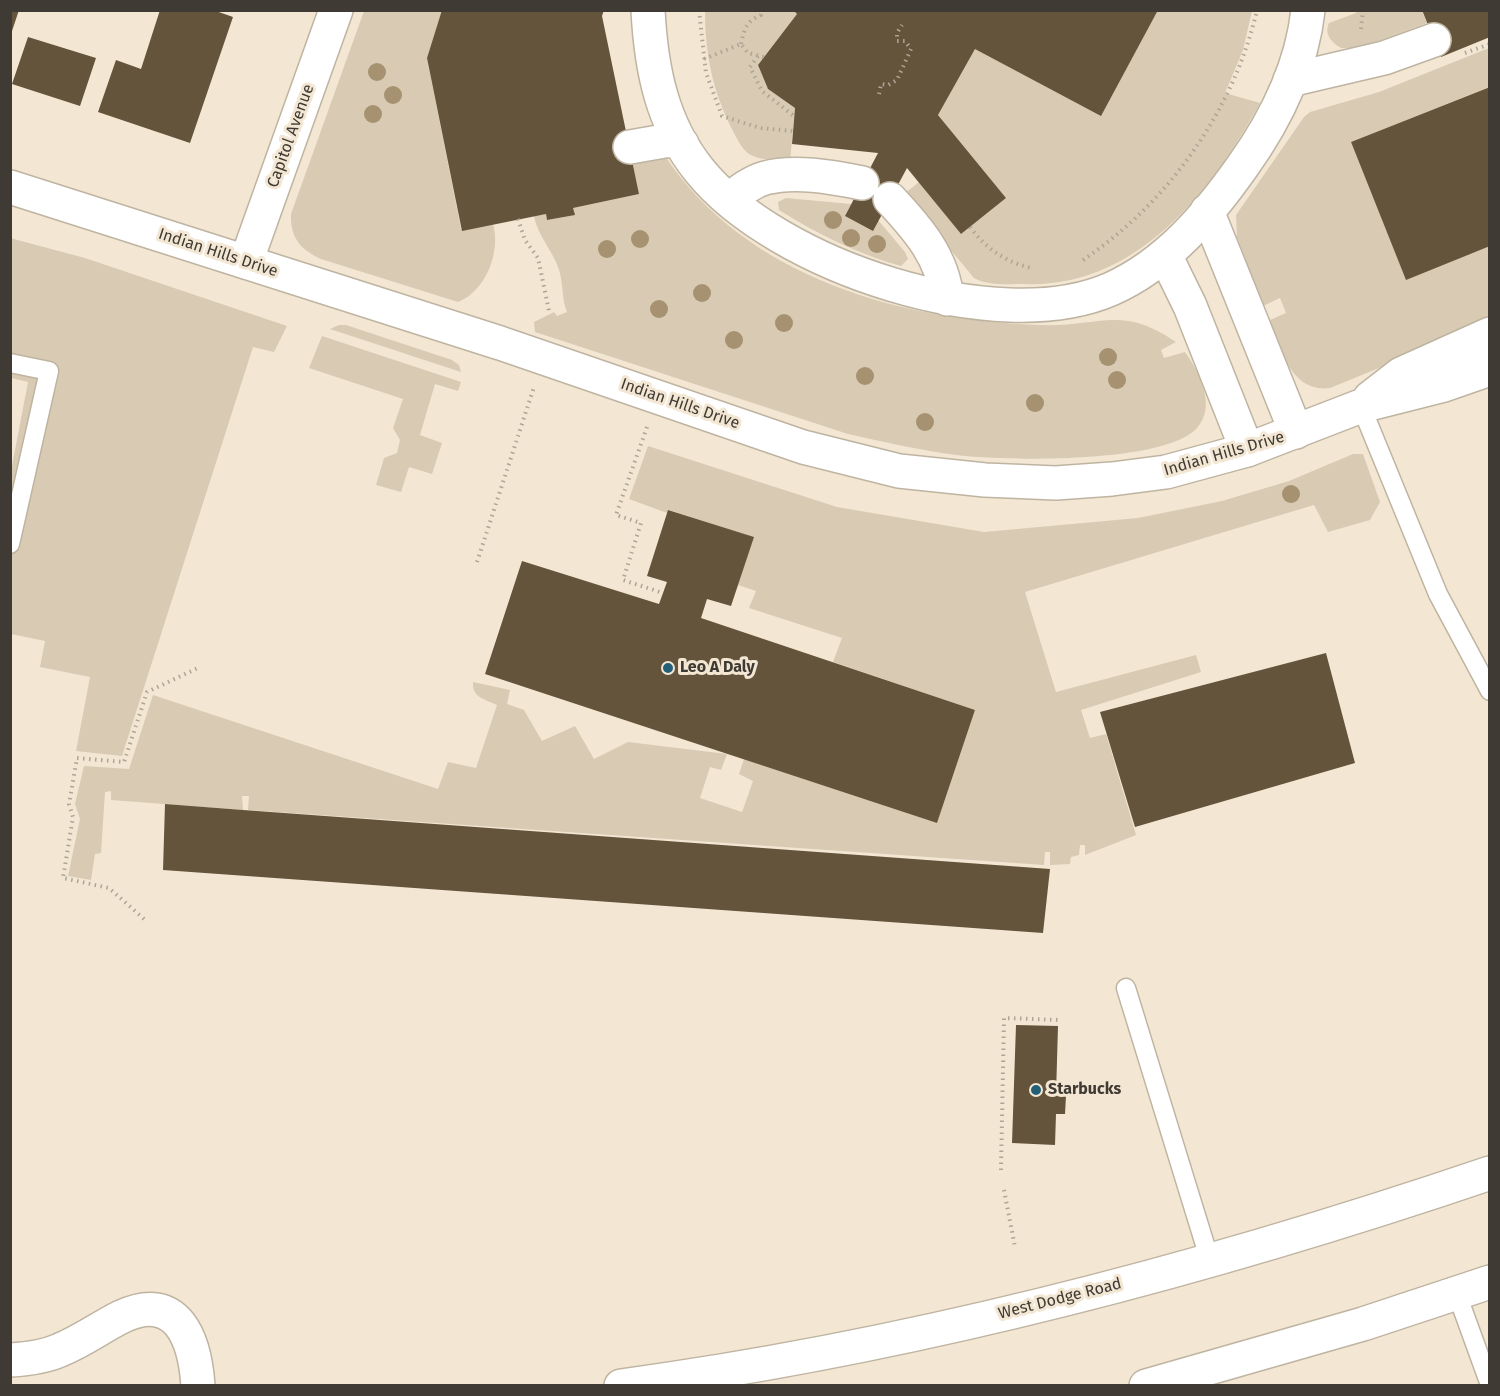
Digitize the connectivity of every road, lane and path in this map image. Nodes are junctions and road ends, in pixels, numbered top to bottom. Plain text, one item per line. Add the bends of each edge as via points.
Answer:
1 (336, 10) edge
2 (648, 10) edge
3 (699, 10) edge
4 (760, 10) edge
5 (1257, 10) edge
6 (1308, 10) edge
7 (902, 25) dead end
8 (1434, 40) dead end
9 (741, 44) junction
10 (758, 56) junction
11 (764, 57) dead end
12 (704, 59) junction
13 (1290, 80) junction
14 (879, 94) dead end
15 (794, 116) dead end
16 (793, 131) dead end
17 (682, 144) junction
18 (630, 147) dead end
19 (10, 187) edge
20 (729, 200) junction
21 (1207, 211) junction
22 (518, 219) dead end
23 (970, 227) dead end
24 (1165, 255) junction
25 (246, 262) junction
26 (1074, 263) dead end
27 (1038, 268) dead end
28 (947, 299) junction
29 (549, 311) dead end
30 (1490, 334) edge
31 (10, 363) edge
32 (1490, 369) edge
33 (534, 387) dead end
34 (1361, 406) junction
35 (647, 425) dead end
36 (1296, 432) junction
37 (1246, 450) junction
38 (18, 476) edge
39 (10, 544) edge
40 (477, 562) dead end
41 (660, 592) dead end
42 (200, 666) dead end
43 (1490, 691) edge
44 (144, 919) dead end
45 (1126, 988) dead end
46 (1060, 1020) dead end
47 (1000, 1170) dead end
48 (1490, 1173) edge
49 (1004, 1190) dead end
50 (1015, 1247) dead end
51 (1210, 1260) junction
52 (1490, 1282) edge
53 (1457, 1293) junction
54 (10, 1360) edge
55 (731, 1368) junction
56 (1490, 1385) edge
57 (198, 1386) edge
58 (621, 1386) edge
59 (695, 1386) edge
60 (1146, 1386) edge

1 - 25 main road, Capitol Avenue
2 - 17 main road via 656,81
3 - 12 path
4 - 9 path via 761,15 744,28
5 - 26 path via 1231,91 1192,150 1140,214 1105,245
6 - 13 main road
7 - 14 path via 897,41 905,41 911,49 909,55 897,80 882,84
8 - 13 main road via 1374,61
9 - 10 path via 748,53
9 - 12 path
10 - 11 path
10 - 15 path via 750,67 762,91
12 - 16 path via 722,116 760,128
13 - 21 main road via 1249,157
17 - 18 main road via 670,140
17 - 20 main road via 699,170
19 - 25 main road, Indian Hills Drive
20 - 28 main road via 772,230 838,265 891,285
20 - 28 main road via 748,184 785,175 876,191 914,225 939,262
21 - 24 main road
21 - 36 main road
22 - 29 path via 525,240 538,258
23 - 27 path via 995,253
24 - 28 main road via 1126,282 1082,299 1024,304
24 - 37 main road via 1190,306
25 - 37 main road, Indian Hills Drive via 513,347 803,447 899,471 985,480 1085,482 1166,472
30 - 34 main road, Indian Hills Drive via 1401,374
31 - 38 lane via 49,371
32 - 34 main road, Indian Hills Drive
33 - 40 path
34 - 36 main road, Indian Hills Drive
34 - 43 lane via 1438,594
35 - 41 path via 616,515 641,523 623,580
36 - 37 main road, Indian Hills Drive
38 - 39 lane
42 - 44 path via 147,692 124,762 77,758 63,878 109,888
45 - 51 lane
46 - 47 path via 1004,1018
48 - 51 main road, West Dodge Road
49 - 50 path
51 - 55 main road, West Dodge Road via 996,1316
52 - 53 main road
53 - 56 lane
53 - 60 main road via 1268,1353
54 - 57 main road via 58,1351 123,1316 158,1311 174,1317 188,1332
55 - 58 main road, West Dodge Road
55 - 59 main road

